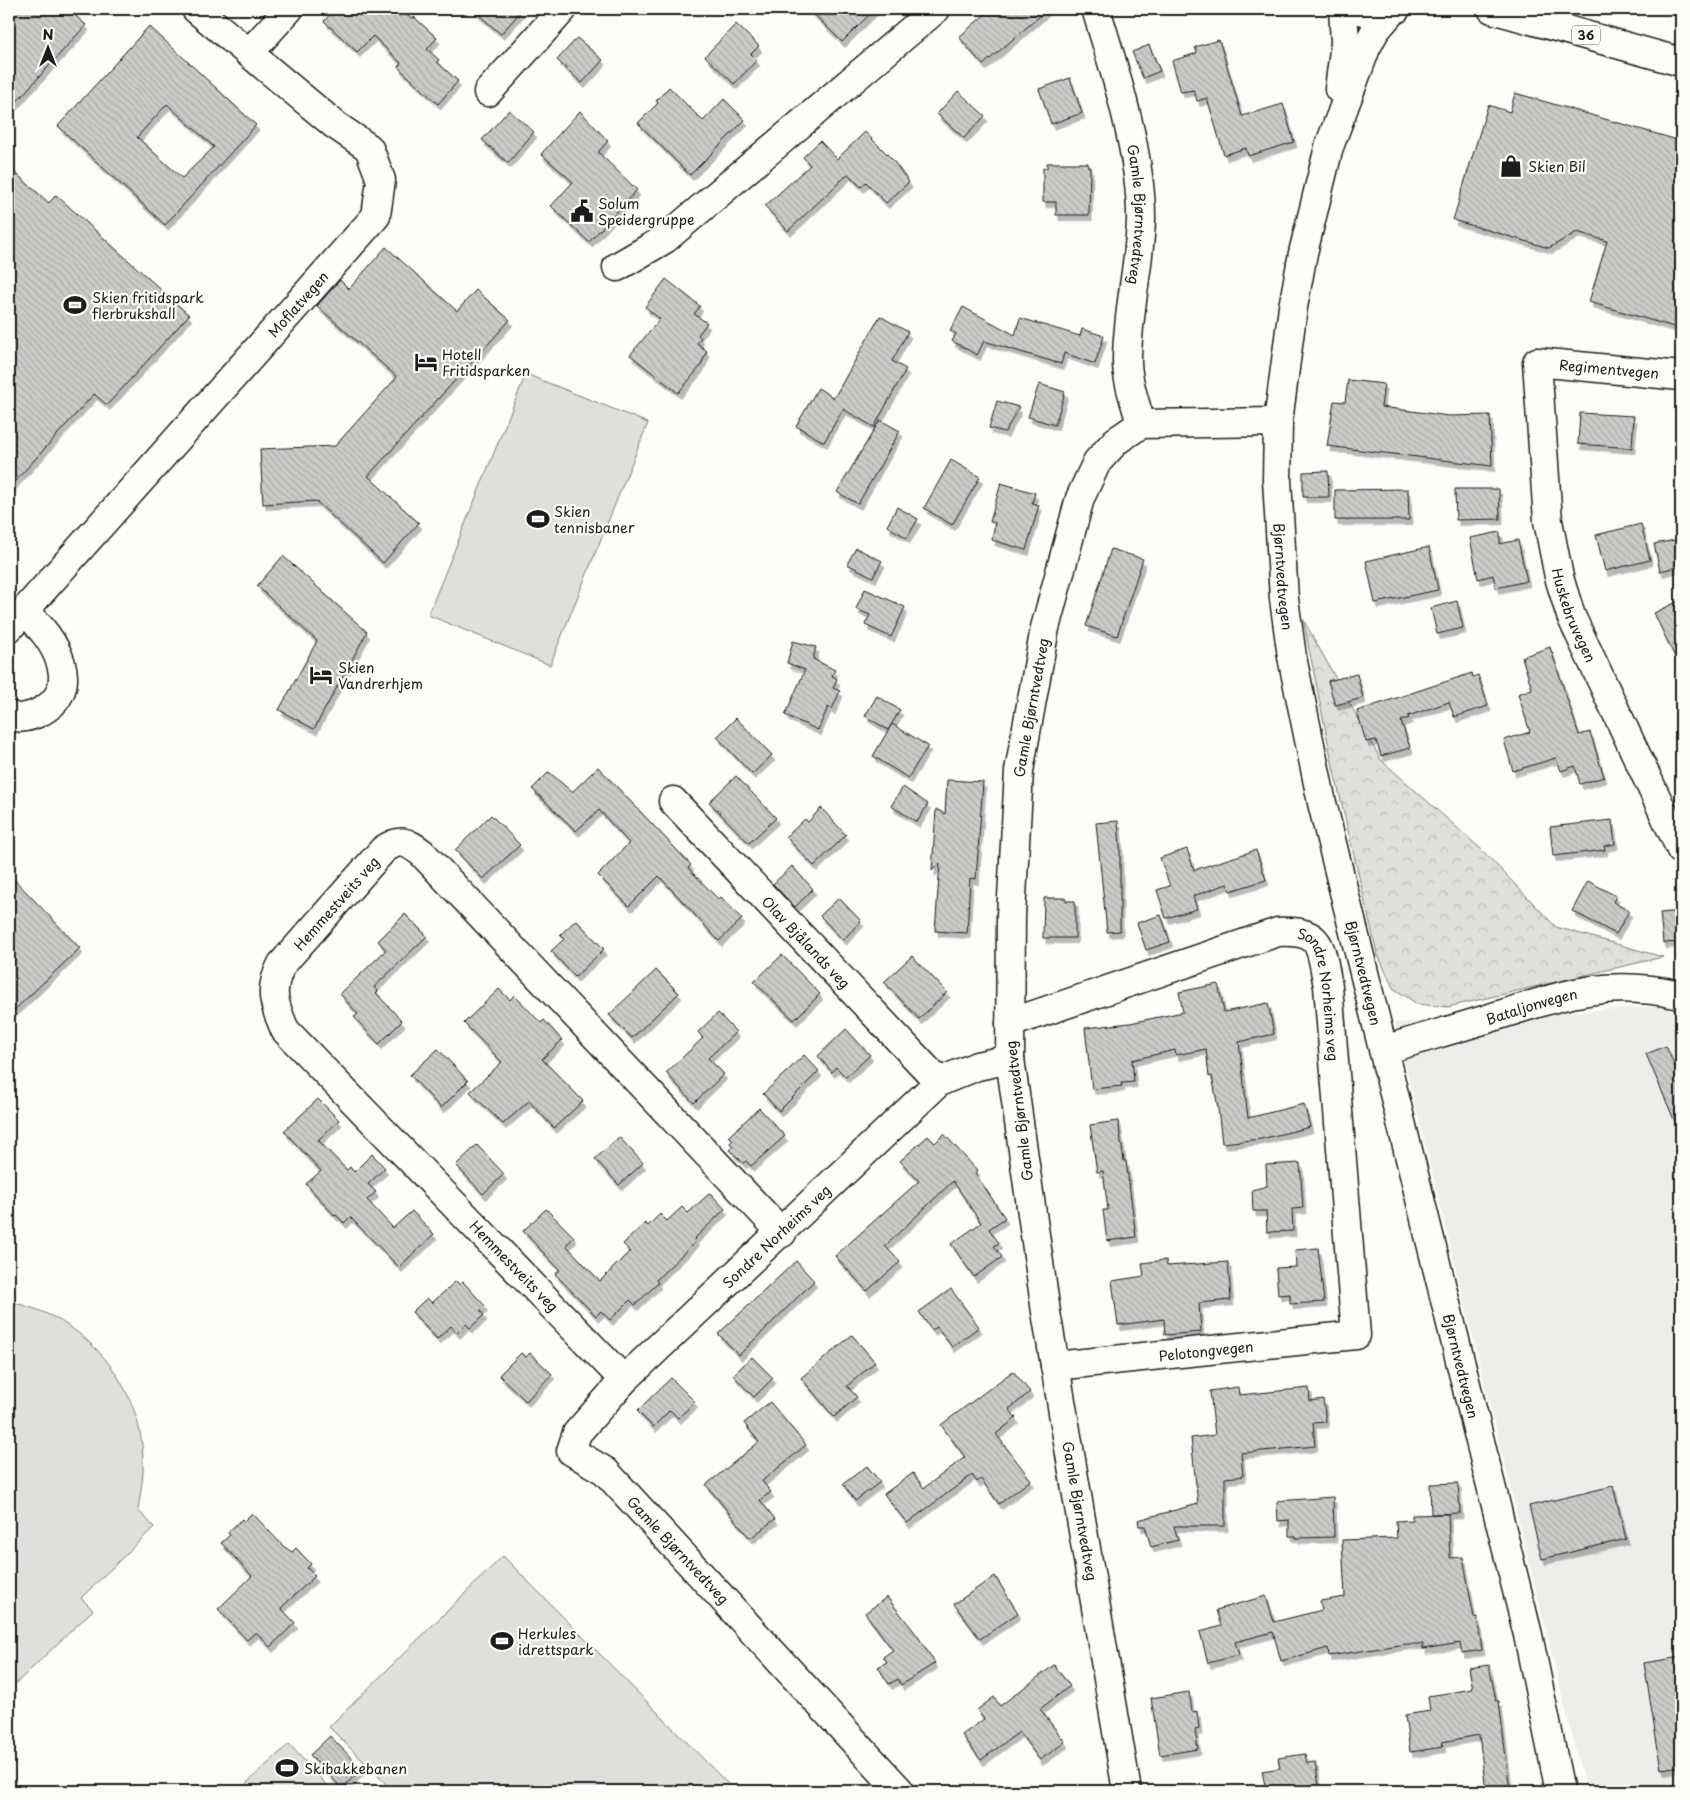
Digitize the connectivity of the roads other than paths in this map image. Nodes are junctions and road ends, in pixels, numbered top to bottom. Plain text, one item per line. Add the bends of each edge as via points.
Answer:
1 (196, 9) edge
2 (290, 9) edge
3 (563, 9) edge
4 (936, 9) edge
5 (1096, 9) edge
6 (1343, 9) edge
7 (1357, 9) edge
8 (1492, 9) edge
9 (1556, 9) edge
10 (1394, 10) edge
11 (1681, 43) edge
12 (250, 52) junction
13 (1681, 62) edge
14 (488, 92) dead end
15 (1330, 147) junction
16 (617, 267) dead end
17 (1537, 362) joint
18 (1681, 376) edge
19 (1278, 422) junction
20 (1141, 424) junction
21 (17, 620) edge
22 (9, 716) edge
23 (673, 801) dead end
24 (1681, 850) edge
25 (1681, 996) edge
26 (1010, 1023) junction
27 (1384, 1050) junction
28 (1010, 1059) junction
29 (940, 1082) junction
30 (782, 1233) junction
31 (1356, 1335) joint
32 (1055, 1366) junction
33 (624, 1380) junction
34 (571, 1451) joint
35 (900, 1791) edge
36 (1127, 1791) edge
37 (1560, 1791) edge

1 - 12 main road, Moflatvegen
2 - 12 main road
3 - 14 main road
4 - 16 main road via 665,239
5 - 20 main road, Gamle Bjørntvedtveg via 1126,118 1141,220 1127,362
6 - 15 main road, Bjørntvedtvegen via 1344,52
7 - 10 main road via 1373,14
8 - 13 main road, 36
9 - 11 main road, 36
10 - 15 main road, Bjørntvedtvegen via 1374,31 1366,48
12 - 21 main road, Moflatvegen via 334,125 369,148 381,180 376,216
15 - 19 main road, Bjørntvedtvegen via 1292,307
17 - 18 main road, Regimentvegen
17 - 24 main road, Huskebruvegen via 1548,521 1559,577 1571,616
19 - 20 main road
19 - 27 main road, Bjørntvedtvegen via 1280,541 1292,657 1322,803
20 - 26 main road, Gamle Bjørntvedtveg via 1116,441 1097,462 1080,498 1044,628 1019,771 1011,915
21 - 22 main road, Moflatvegen via 38,624 61,660 64,678 52,706 31,716
23 - 29 main road, Olav Bjålands veg
25 - 27 main road, Bataljonvegen via 1627,987 1560,995
26 - 28 main road, Gamle Bjørntvedtveg
26 - 31 main road, Sondre Norheims veg via 1278,932 1300,931 1311,936 1320,948 1328,986
27 - 37 main road, Bjørntvedtvegen via 1528,1635
28 - 29 main road, Sondre Norheims veg via 977,1066
28 - 32 main road, Gamle Bjørntvedtveg
29 - 30 main road, Sondre Norheims veg
30 - 33 main road, Sondre Norheims veg
30 - 33 main road, Hemmestveits veg via 422,853 402,842 393,843 383,850 282,964 272,991 285,1030
31 - 32 main road, Pelotongvegen
32 - 36 main road, Gamle Bjørntvedtveg
33 - 34 main road, Sondre Norheims veg via 577,1433
34 - 35 main road, Gamle Bjørntvedtveg via 605,1471

